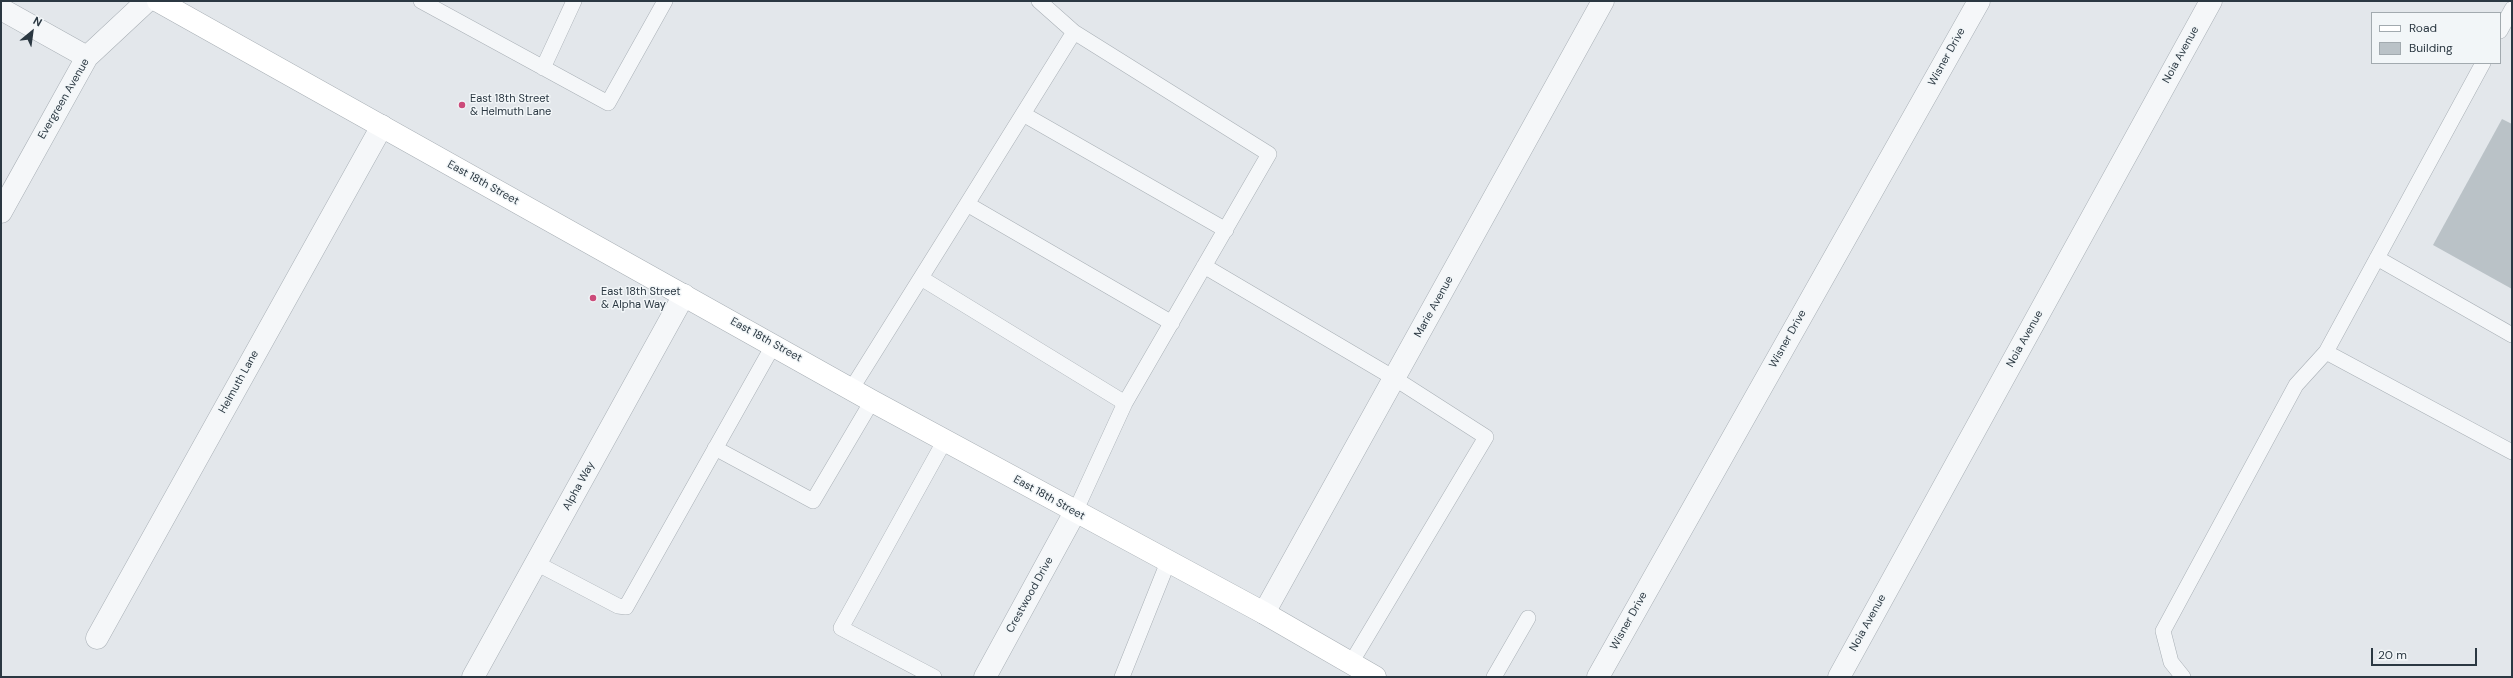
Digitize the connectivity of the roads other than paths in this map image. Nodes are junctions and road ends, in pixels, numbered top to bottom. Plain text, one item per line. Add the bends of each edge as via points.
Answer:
1 (147, 1) edge
2 (158, 1) edge
3 (421, 1) edge
4 (574, 1) edge
5 (664, 1) edge
6 (1039, 1) edge
7 (1603, 1) edge
8 (1979, 1) edge
9 (2211, 1) edge
10 (447, 7) edge
11 (1, 9) edge
12 (2512, 9) edge
13 (2501, 29) edge
14 (1074, 32) junction
15 (87, 57) junction
16 (2482, 64) edge
17 (543, 68) junction
18 (1023, 114) junction
19 (382, 126) junction
20 (966, 204) junction
21 (1, 212) edge
22 (1226, 230) junction
23 (2377, 258) junction
24 (1204, 266) junction
25 (920, 278) junction
26 (684, 295) junction
27 (1172, 323) junction
28 (2512, 334) edge
29 (774, 344) junction
30 (2326, 352) junction
31 (1394, 378) junction
32 (852, 388) junction
33 (872, 400) junction
34 (1125, 403) junction
35 (945, 440) junction
36 (715, 448) junction
37 (2512, 452) edge
38 (1075, 512) junction
39 (1168, 562) junction
40 (536, 563) junction
41 (1264, 613) junction
42 (1528, 618) dead end
43 (97, 638) dead end
44 (1351, 663) junction
45 (473, 677) edge
46 (934, 677) edge
47 (985, 677) edge
48 (1122, 677) edge
49 (1375, 677) edge
50 (1494, 677) edge
51 (1598, 677) edge
52 (1839, 677) edge
53 (2183, 677) edge

1 - 15 street, Evergreen Avenue
2 - 19 main road, East 18th Street
3 - 10 lane
4 - 17 lane
5 - 17 lane via 608,104
6 - 14 lane
7 - 31 street, Marie Avenue
8 - 51 street, Wisner Drive
9 - 52 street, Noia Avenue
10 - 17 lane
11 - 15 street
12 - 13 lane
14 - 18 lane
14 - 22 lane via 1269,154
15 - 21 street, Evergreen Avenue
16 - 23 lane
18 - 20 lane
18 - 22 lane
19 - 26 main road, East 18th Street
19 - 43 street, Helmuth Lane
20 - 25 lane
20 - 27 lane
22 - 24 lane
23 - 28 lane
23 - 30 lane
24 - 27 lane
24 - 31 lane
25 - 32 lane
25 - 34 lane
26 - 29 main road, East 18th Street
26 - 40 street, Alpha Way
27 - 34 lane
29 - 32 main road, East 18th Street
29 - 36 lane
30 - 37 lane
30 - 53 lane via 2296,385 2162,631 2171,662
31 - 41 street, Marie Avenue
31 - 44 lane via 1486,437
32 - 33 main road, East 18th Street
33 - 35 main road, East 18th Street
33 - 36 lane via 813,501
34 - 38 lane
35 - 38 main road, East 18th Street
35 - 46 lane via 841,628
36 - 40 lane via 626,607 618,606
38 - 39 main road, East 18th Street
38 - 47 street, Crestwood Drive
39 - 41 main road, East 18th Street
39 - 48 lane
40 - 45 street, Alpha Way
41 - 44 main road, East 18th Street
42 - 50 lane
44 - 49 main road, East 18th Street

